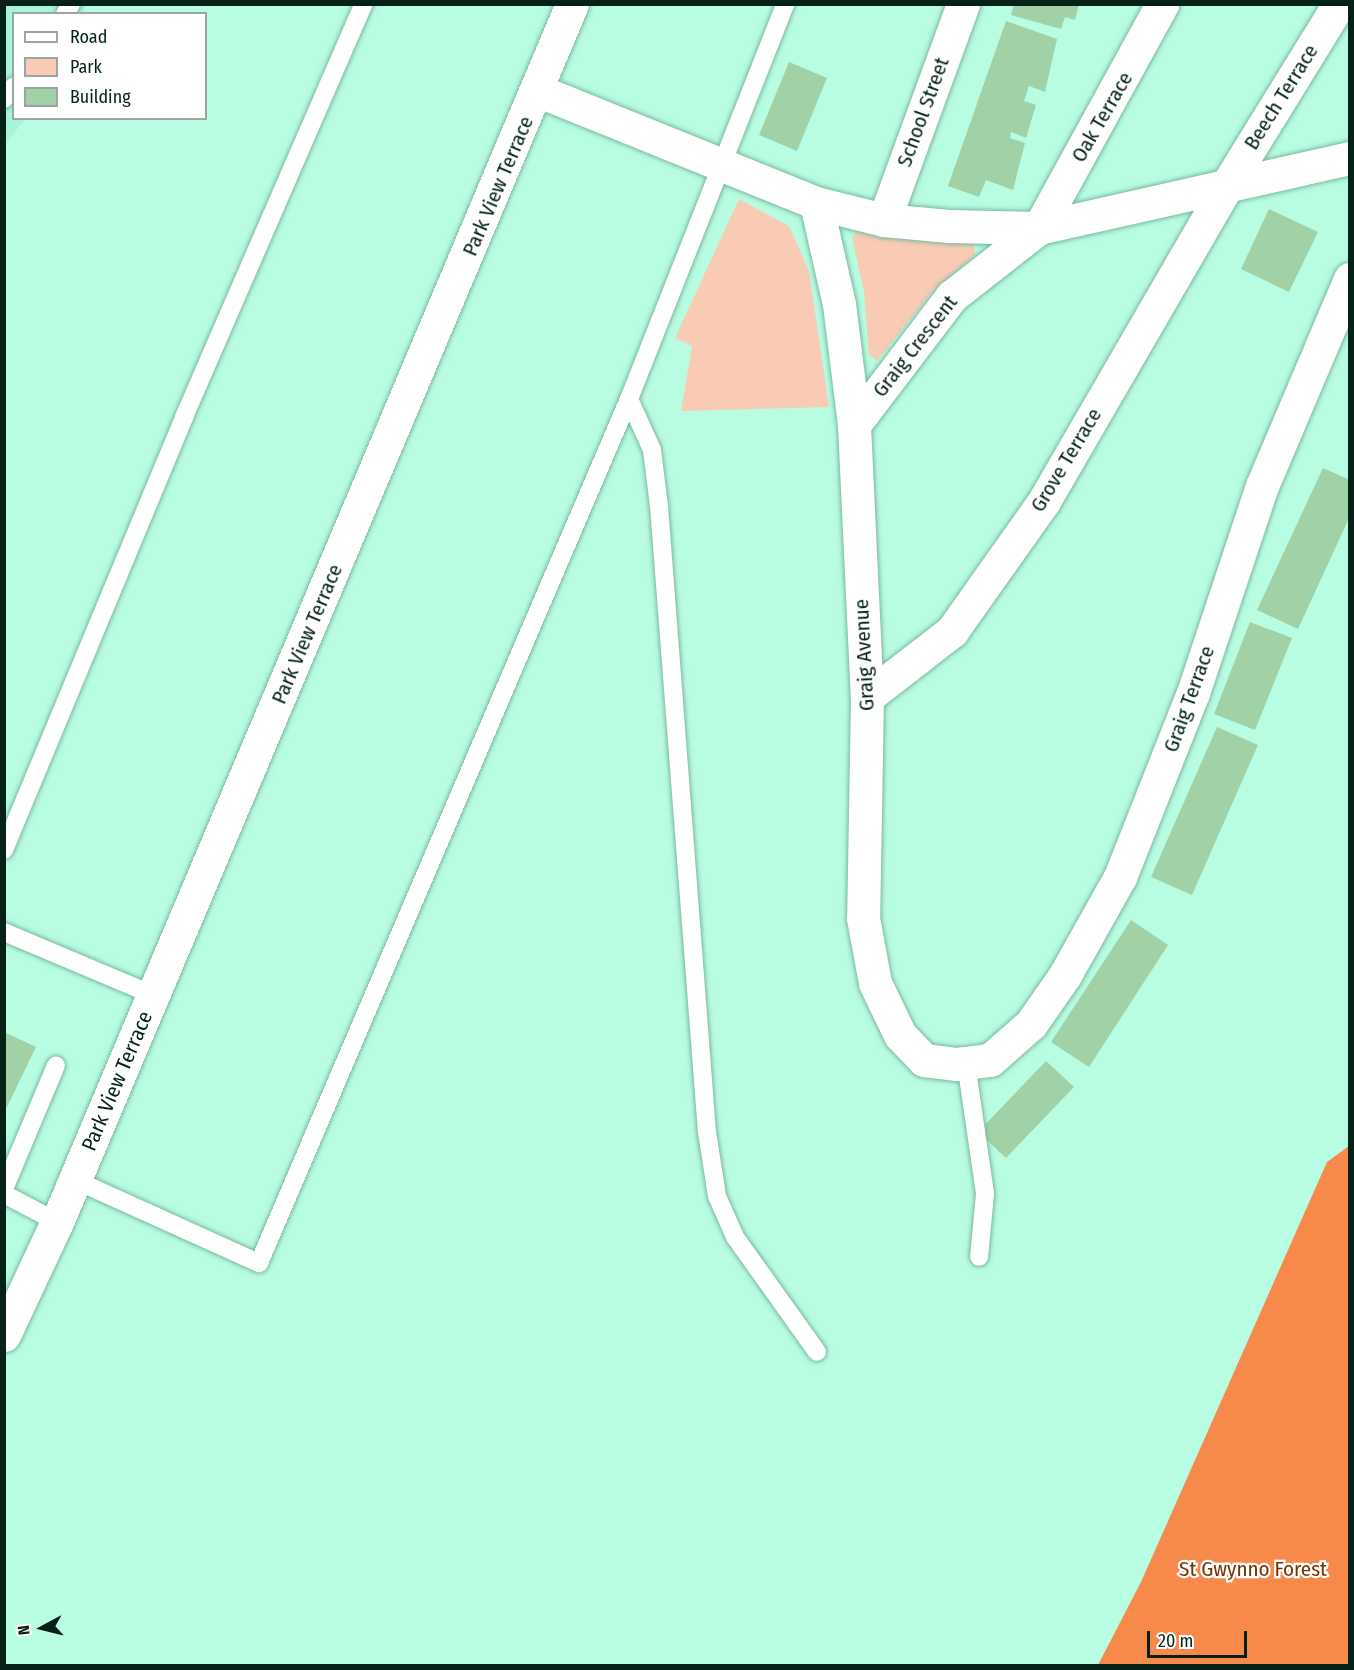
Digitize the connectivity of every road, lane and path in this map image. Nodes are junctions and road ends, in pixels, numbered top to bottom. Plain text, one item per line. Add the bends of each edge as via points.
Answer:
1 (364, 4) edge
2 (572, 4) edge
3 (785, 4) edge
4 (963, 4) edge
5 (1162, 4) edge
6 (1339, 4) edge
7 (539, 91) junction
8 (1350, 158) edge
9 (722, 163) junction
10 (1224, 189) junction
11 (816, 203) junction
12 (884, 220) junction
13 (1039, 228) junction
14 (1350, 279) edge
15 (629, 399) junction
16 (854, 425) junction
17 (867, 697) junction
18 (4, 850) edge
19 (4, 932) edge
20 (153, 995) junction
21 (962, 1064) junction
22 (56, 1065) dead end
23 (75, 1180) junction
24 (4, 1189) edge
25 (4, 1194) edge
26 (57, 1222) junction
27 (979, 1257) dead end
28 (4, 1335) edge
29 (817, 1352) dead end

1 - 18 lane via 184,417
2 - 7 street, Park View Terrace
3 - 9 lane
4 - 12 street, School Street
5 - 13 street, Oak Terrace
6 - 10 street, Beech Terrace
7 - 9 street
7 - 20 street, Park View Terrace
8 - 10 street
9 - 11 street
9 - 15 lane
10 - 13 street
10 - 17 street, Grove Terrace via 1031,519 952,631
11 - 12 street
11 - 16 street, Graig Avenue via 839,304
12 - 13 street
13 - 16 street, Graig Crescent via 952,296
14 - 21 street, Graig Terrace via 1262,486 1193,693 1120,877 1065,975 1031,1024 990,1060
15 - 23 lane via 259,1263
15 - 29 lane via 652,450 659,506 707,1132 717,1196 735,1237
16 - 17 street, Graig Avenue
17 - 21 street, Graig Avenue via 863,918 875,983 900,1035 924,1060
19 - 20 lane
20 - 23 street, Park View Terrace
21 - 27 lane via 986,1194
22 - 24 lane
23 - 26 street, Park View Terrace
25 - 26 lane
26 - 28 street, Park View Terrace

